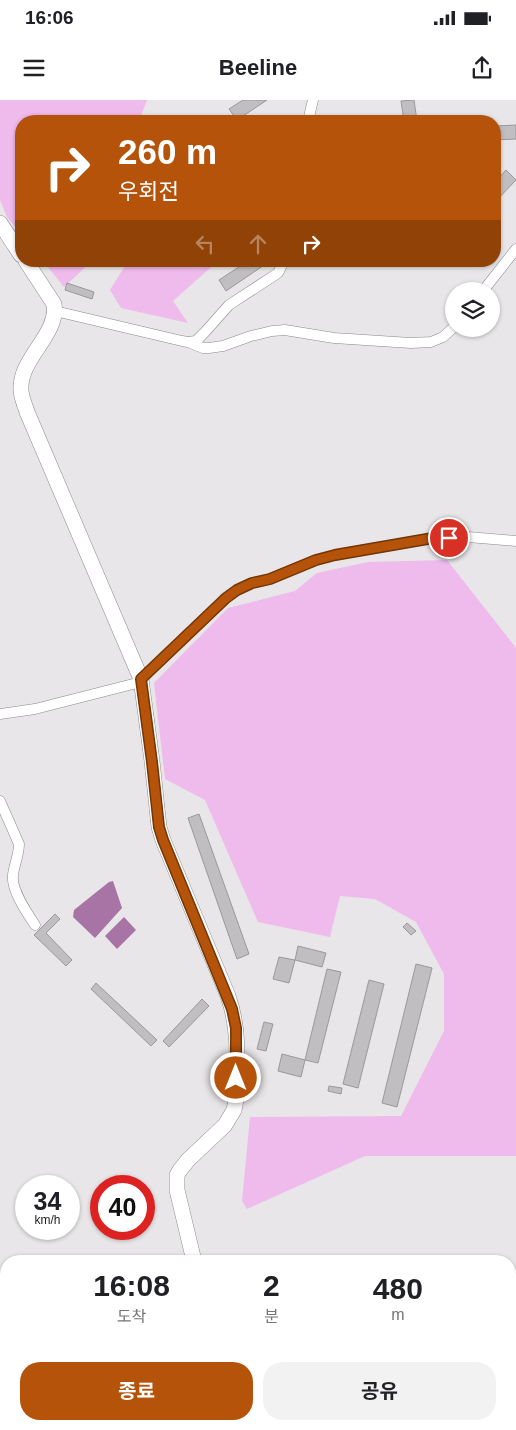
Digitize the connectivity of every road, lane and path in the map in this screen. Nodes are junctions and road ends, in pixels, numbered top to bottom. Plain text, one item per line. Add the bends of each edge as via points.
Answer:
1 (313, 100) edge
2 (309, 115) edge
3 (0, 223) edge
4 (15, 246) edge
5 (516, 249) edge
6 (30, 267) edge
7 (281, 267) edge
8 (490, 282) edge
9 (55, 311) junction
10 (445, 335) edge
11 (188, 342) junction
12 (516, 541) edge
13 (141, 679) junction
14 (0, 714) edge
15 (0, 801) edge
16 (35, 925) dead end
17 (193, 1255) edge

1 - 2 street
3 - 4 street
5 - 8 street
6 - 9 street via 54,304
7 - 11 street via 229,305 196,341
9 - 11 street
9 - 13 street via 24,373 22,396
10 - 11 street via 431,342 411,343 334,338 286,330 208,348
12 - 13 street via 433,538 335,555 252,583 226,598
13 - 14 street via 74,700
13 - 17 street via 159,827 228,996 236,1028 234,1110 225,1125 177,1175 177,1190
15 - 16 street via 19,844 13,880

